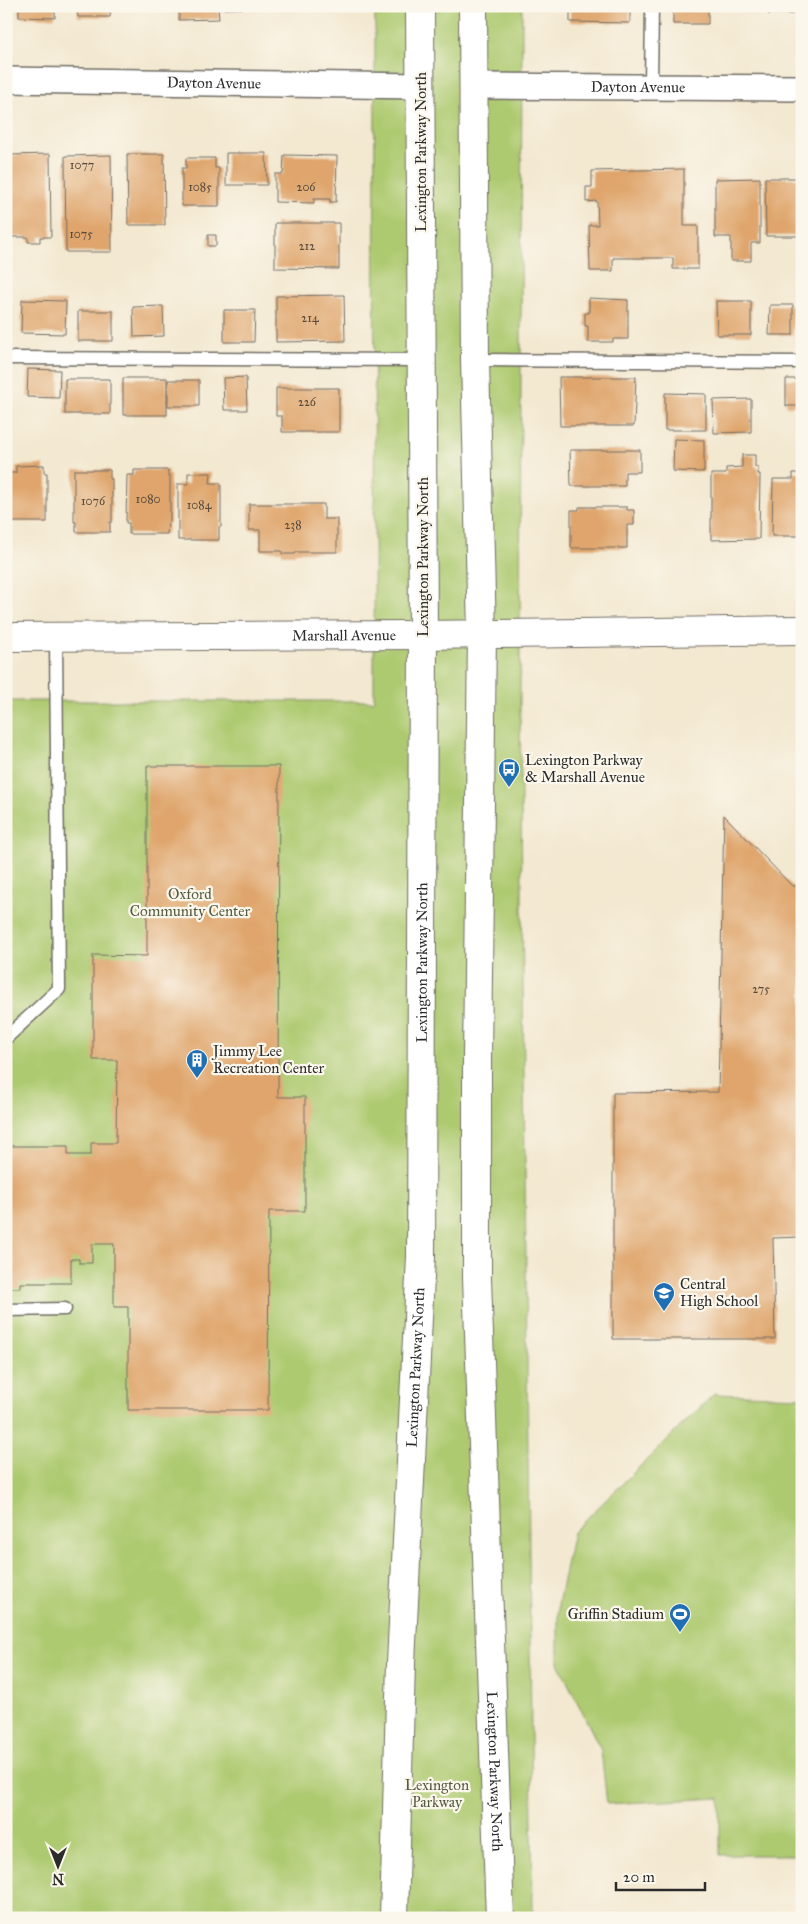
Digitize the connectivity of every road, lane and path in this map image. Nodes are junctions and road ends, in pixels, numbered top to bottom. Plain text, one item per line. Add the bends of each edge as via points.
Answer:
1 (420, 6) edge
2 (473, 6) edge
3 (652, 6) edge
4 (6, 80) edge
5 (421, 86) junction
6 (474, 86) junction
7 (652, 87) junction
8 (802, 88) edge
9 (6, 358) edge
10 (422, 360) junction
11 (475, 360) junction
12 (802, 362) edge
13 (802, 630) edge
14 (482, 634) junction
15 (423, 635) junction
16 (6, 637) edge
17 (56, 637) junction
18 (6, 1038) edge
19 (65, 1309) dead end
20 (6, 1310) edge
21 (394, 1918) edge
22 (500, 1918) edge

1 - 5 main road, Lexington Parkway North
2 - 6 main road, Lexington Parkway North
3 - 7 lane
4 - 5 street, Dayton Avenue
5 - 10 main road, Lexington Parkway North
6 - 7 street, Dayton Avenue
6 - 11 main road, Lexington Parkway North
7 - 8 street, Dayton Avenue
9 - 10 lane
10 - 15 main road, Lexington Parkway North
11 - 12 lane
11 - 14 main road, Lexington Parkway North
13 - 14 main road, Marshall Avenue
14 - 15 main road, Marshall Avenue
14 - 22 main road, Lexington Parkway North via 477,1278
15 - 17 main road, Marshall Avenue
15 - 21 main road, Lexington Parkway North via 421,1257 401,1663
16 - 17 main road, Marshall Avenue
17 - 18 lane via 59,989
19 - 20 lane

